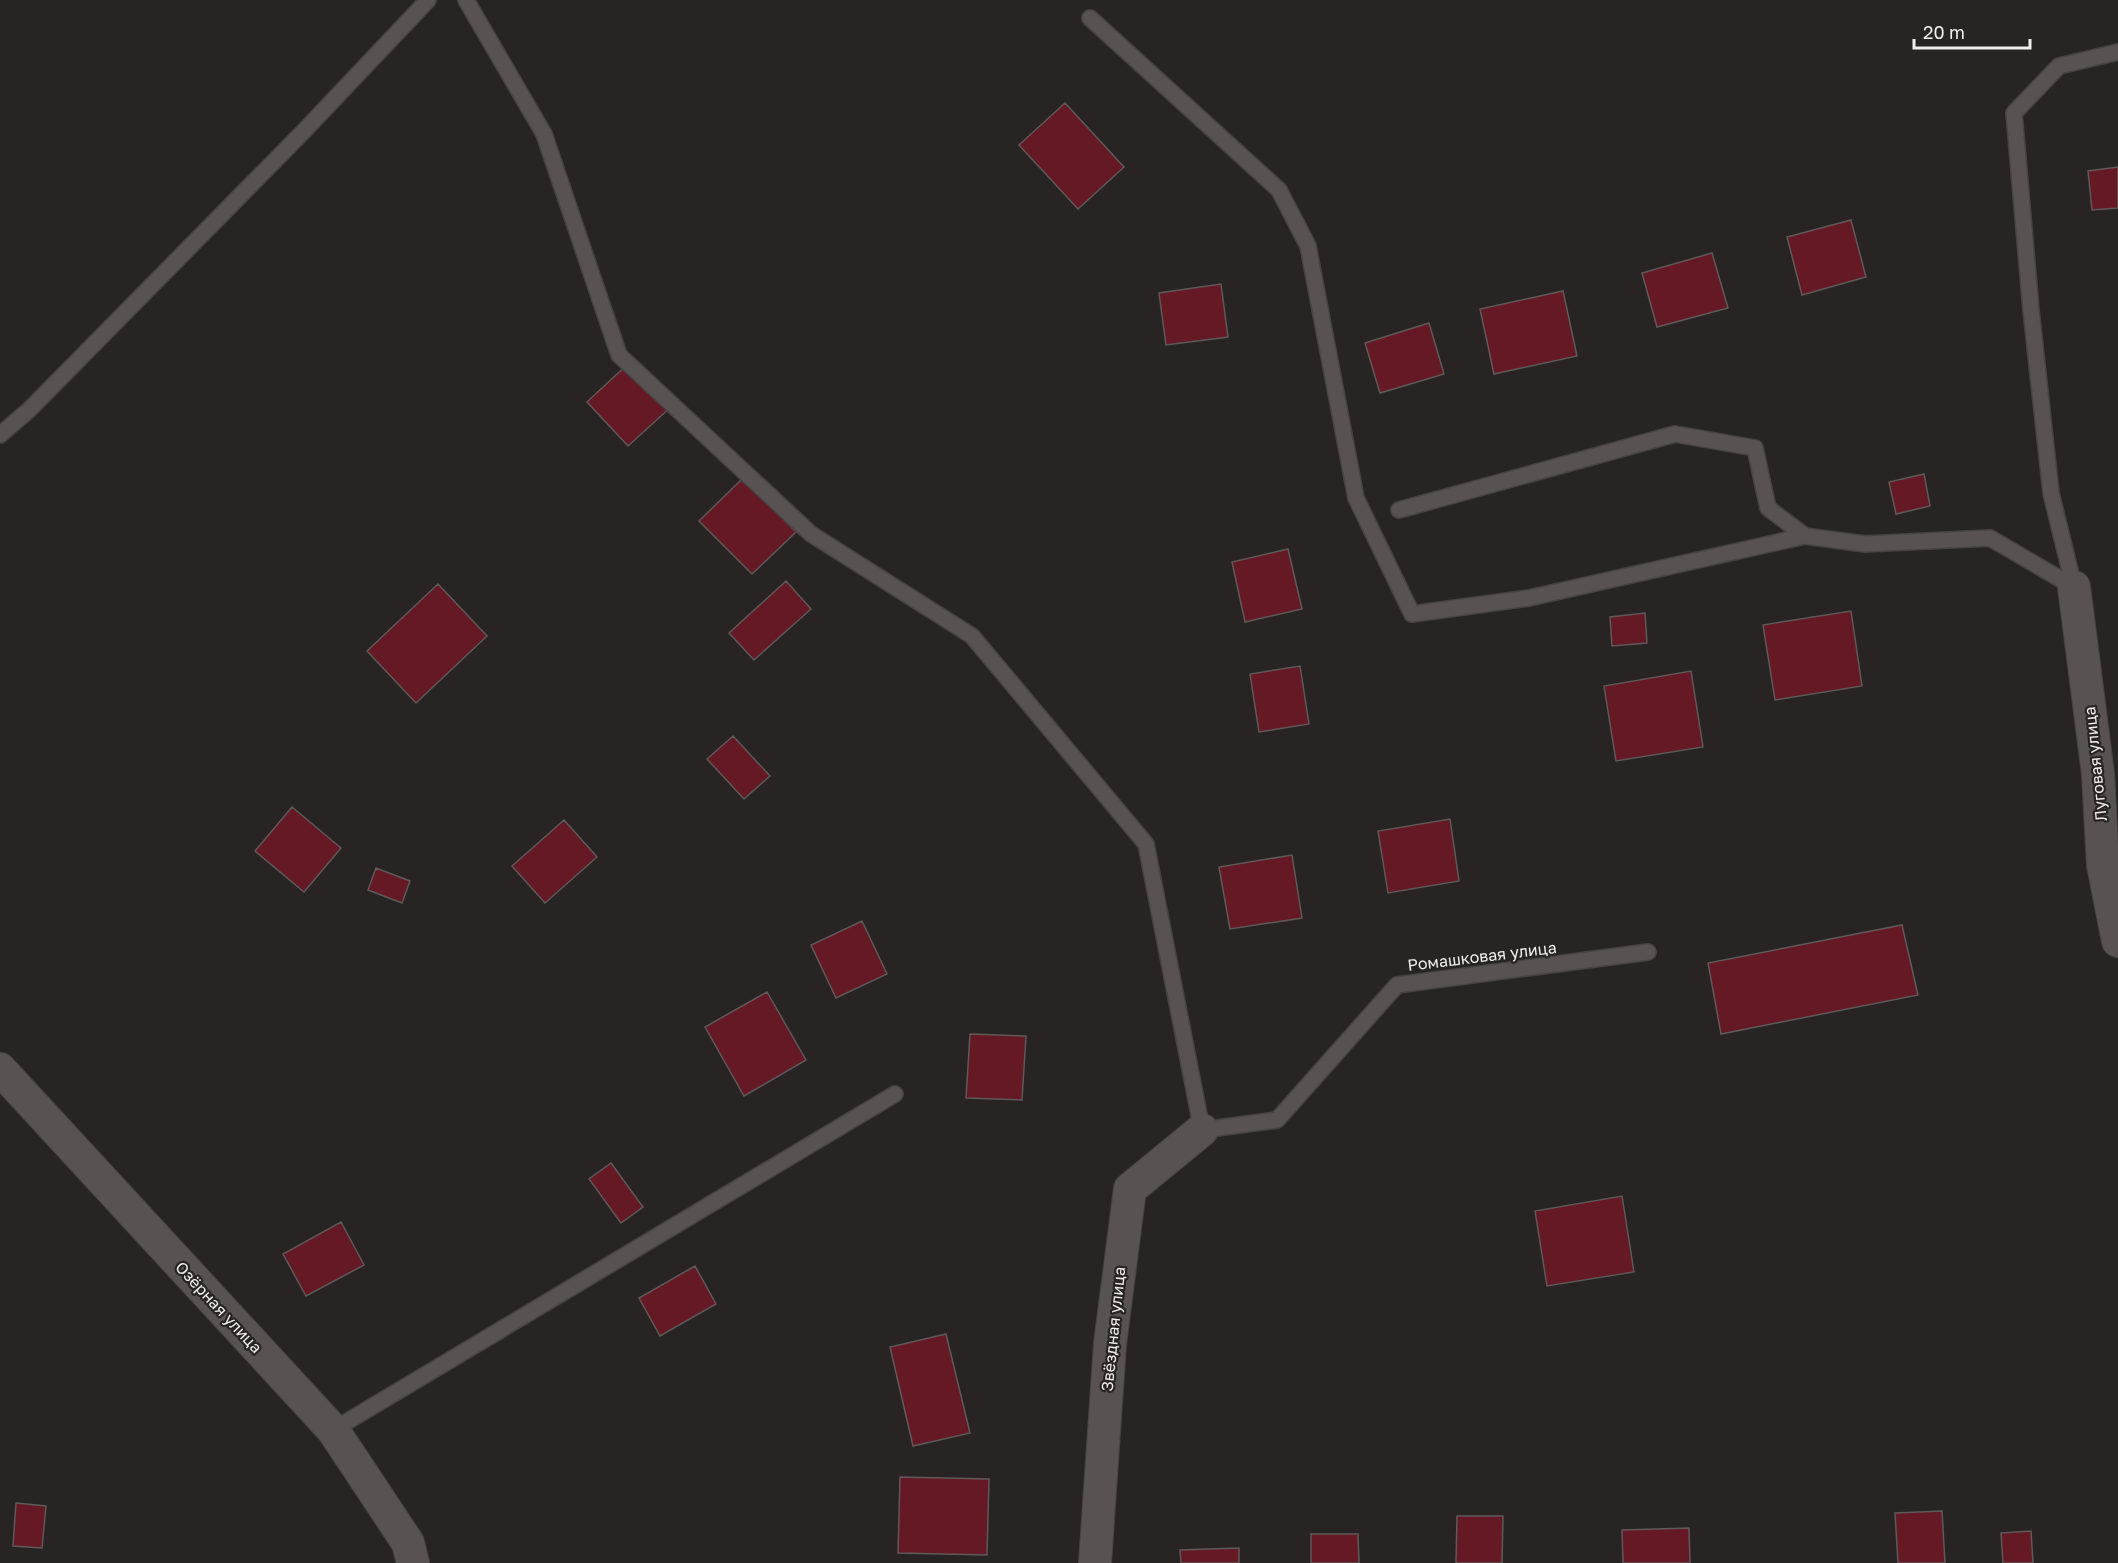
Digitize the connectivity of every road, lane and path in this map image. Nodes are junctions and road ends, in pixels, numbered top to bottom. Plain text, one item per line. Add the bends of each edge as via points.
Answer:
1 (428, 0) edge
2 (466, 0) edge
3 (1090, 18) dead end
4 (2118, 52) edge
5 (0, 435) edge
6 (1399, 510) dead end
7 (1805, 536) junction
8 (2074, 587) junction
9 (2118, 942) edge
10 (1648, 952) dead end
11 (0, 1069) edge
12 (895, 1094) dead end
13 (1202, 1130) junction
14 (333, 1430) junction
15 (413, 1563) edge
16 (1095, 1563) edge

1 - 5 lane via 295,140
2 - 13 lane via 544,134 619,355 811,534 972,636 1146,844
3 - 7 lane via 1279,190 1308,246 1356,498 1412,614 1528,598
4 - 8 lane via 2059,66 2014,113 2050,493
6 - 7 lane via 1675,434 1755,448 1768,508
7 - 8 lane via 1865,544 1990,538
8 - 9 street, Луговая улица via 2098,774 2103,866
10 - 13 lane, Ромашковая улица via 1397,985 1276,1120
11 - 14 street, Озёрная улица
12 - 14 lane
13 - 16 street, Звёздная улица via 1130,1189 1110,1344
14 - 15 street, Озёрная улица via 408,1543

